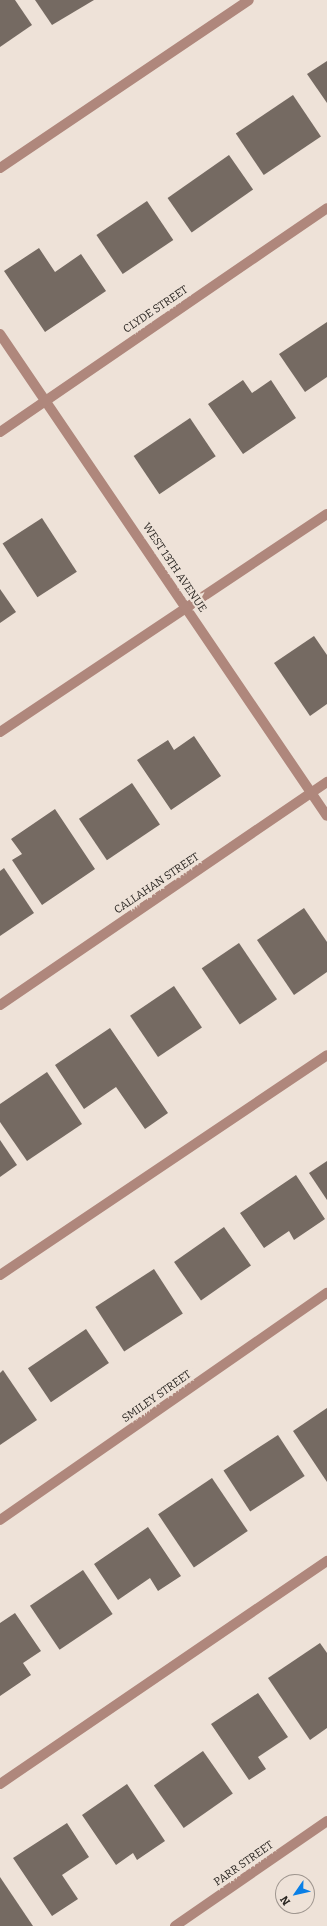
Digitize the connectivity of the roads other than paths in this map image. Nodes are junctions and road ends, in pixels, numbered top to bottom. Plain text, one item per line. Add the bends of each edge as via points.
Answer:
1 (249, 0) edge
2 (0, 168) edge
3 (327, 208) edge
4 (0, 334) edge
5 (45, 401) junction
6 (0, 432) edge
7 (327, 514) edge
8 (188, 610) junction
9 (0, 732) edge
10 (327, 782) edge
11 (311, 793) junction
12 (327, 816) edge
13 (0, 1005) edge
14 (327, 1055) edge
15 (0, 1275) edge
16 (327, 1293) edge
17 (0, 1520) edge
18 (327, 1562) edge
19 (0, 1784) edge
20 (327, 1822) edge
21 (175, 1926) edge

1 - 2 street
3 - 5 street, CLYDE STREET
4 - 5 street, WEST 13TH AVENUE
5 - 6 street, CLYDE STREET
5 - 8 street, WEST 13TH AVENUE
7 - 8 street
8 - 9 street
8 - 11 street, WEST 13TH AVENUE
10 - 11 street, CALLAHAN STREET
11 - 12 street, WEST 13TH AVENUE
11 - 13 street, CALLAHAN STREET
14 - 15 street
16 - 17 street, SMILEY STREET
18 - 19 street
20 - 21 street, PARR STREET

